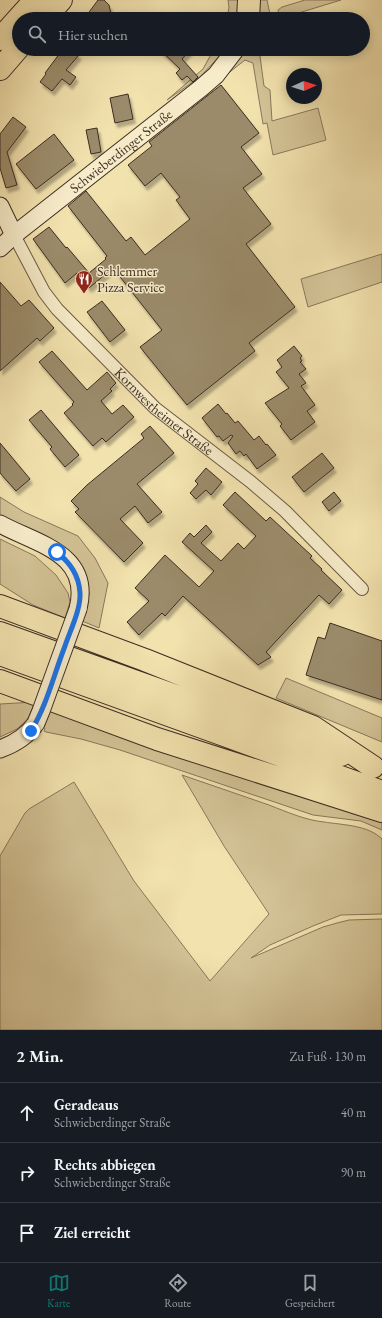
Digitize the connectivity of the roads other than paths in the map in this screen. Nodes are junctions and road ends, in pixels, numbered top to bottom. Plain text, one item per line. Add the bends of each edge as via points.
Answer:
1 (35, 0) edge
2 (61, 0) edge
3 (249, 0) edge
4 (24, 12) edge
5 (50, 12) edge
6 (248, 12) edge
7 (12, 26) edge
8 (0, 39) edge
9 (12, 55) edge
10 (231, 56) edge
11 (0, 69) edge
12 (0, 206) edge
13 (14, 235) junction
14 (0, 248) edge
15 (0, 524) edge
16 (362, 589) dead end
17 (0, 591) edge
18 (0, 606) edge
19 (63, 631) junction
20 (0, 633) edge
21 (0, 654) edge
22 (0, 681) edge
23 (0, 749) edge
24 (378, 768) edge
25 (382, 792) edge
26 (382, 811) edge

1 - 4 highway
2 - 5 highway
3 - 6 highway
7 - 8 highway
9 - 11 highway
10 - 13 street, Schwieberdinger Straße via 201,88
12 - 13 street, Kornwestheimer Straße
13 - 14 street, Schwieberdinger Straße
13 - 16 street, Kornwestheimer Straße via 44,292 83,336 155,408 285,511
15 - 23 street, bridge via 53,549 68,561 78,581 80,593 78,609 36,723 31,731
17 - 19 highway
18 - 19 highway
19 - 24 highway via 145,660 313,727
20 - 24 highway
21 - 25 highway
22 - 26 highway via 157,739

